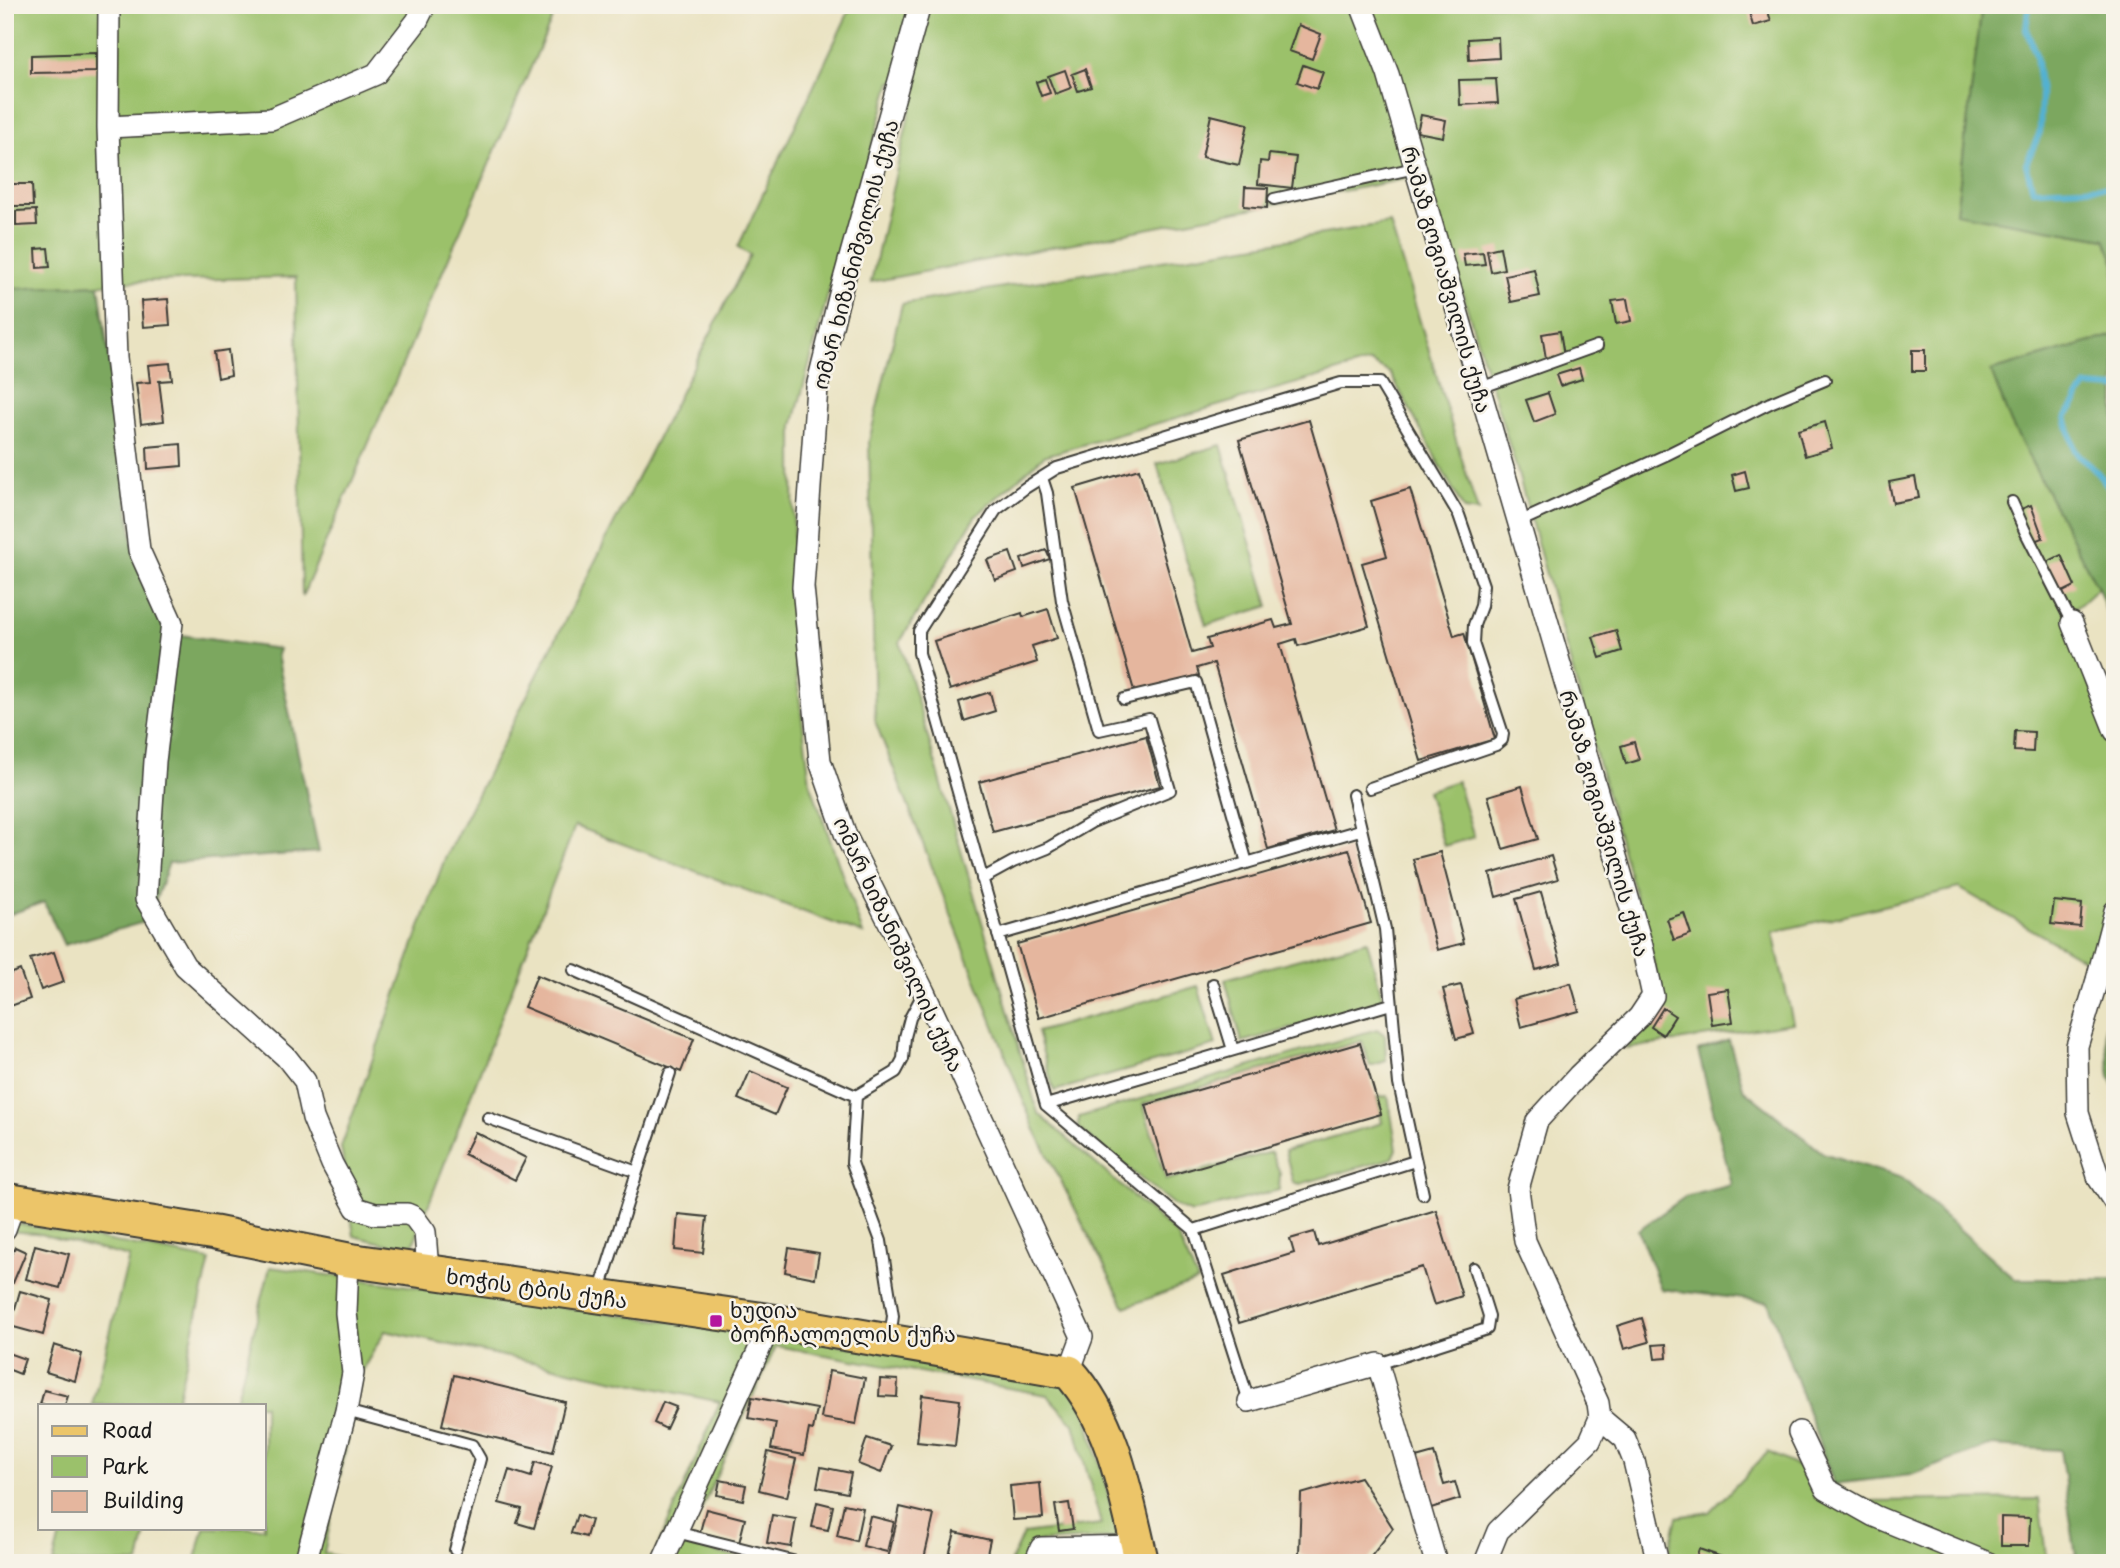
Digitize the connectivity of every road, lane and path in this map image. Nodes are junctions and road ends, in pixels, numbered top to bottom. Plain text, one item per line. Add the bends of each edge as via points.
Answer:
1 (109, 5) edge
2 (425, 5) edge
3 (920, 5) edge
4 (1361, 5) edge
5 (107, 127) junction
6 (1415, 168) junction
7 (1275, 199) dead end
8 (1598, 346) dead end
9 (1825, 380) dead end
10 (1480, 388) junction
11 (1042, 478) junction
12 (2012, 502) dead end
13 (1519, 522) junction
14 (2072, 623) joint
15 (1124, 699) dead end
16 (2115, 732) edge
17 (1370, 788) dead end
18 (1353, 795) dead end
19 (1360, 830) junction
20 (1247, 863) junction
21 (982, 879) junction
22 (2115, 911) edge
23 (998, 935) junction
24 (574, 970) dead end
25 (1213, 984) dead end
26 (924, 992) junction
27 (1391, 1004) junction
28 (1233, 1050) junction
29 (670, 1073) dead end
30 (856, 1096) junction
31 (1046, 1105) junction
32 (488, 1118) dead end
33 (1415, 1161) junction
34 (637, 1172) junction
35 (1423, 1194) dead end
36 (2115, 1203) edge
37 (8, 1204) edge
38 (1194, 1230) junction
39 (348, 1260) junction
40 (1474, 1268) dead end
41 (428, 1271) junction
42 (598, 1296) junction
43 (772, 1321) junction
44 (889, 1340) junction
45 (1378, 1364) junction
46 (1069, 1372) junction
47 (1249, 1401) joint
48 (346, 1411) junction
49 (1600, 1418) junction
50 (1799, 1432) dead end
51 (676, 1532) junction
52 (455, 1550) dead end
53 (1140, 1554) edge
54 (305, 1563) edge
55 (662, 1563) edge
56 (800, 1563) edge
57 (1035, 1563) edge
58 (1436, 1563) edge
59 (1485, 1563) edge
60 (1658, 1563) edge
61 (1987, 1563) edge

1 - 5 street
2 - 5 street via 376,74 271,119
3 - 26 street, ომარ ხიზანიშვილის ქუჩა via 817,387 803,587 820,761 846,836
4 - 6 street, რამაზ გოგიაშვილის ქუჩა via 1388,74
5 - 41 street via 116,358 139,550 172,623 155,761 146,899 185,965 286,1057 305,1081 313,1118 356,1208 414,1217 425,1232
6 - 7 lane
6 - 10 street, რამაზ გოგიაშვილის ქუჩა
8 - 10 lane
9 - 13 lane
10 - 13 street, რამაზ გოგიაშვილის ქუჩა
11 - 17 lane via 1057,468 1341,383 1380,383 1459,514 1483,584 1473,643 1503,734 1496,745
11 - 21 lane via 996,510 919,631 919,653
11 - 21 lane via 1048,493 1062,601 1099,730 1149,719 1170,790 1091,822
12 - 14 lane
13 - 49 street, რამაზ გოგიაშვილის ქუჩა via 1653,996 1639,1017 1537,1121 1518,1189 1525,1241 1598,1403
14 - 16 street
15 - 20 lane via 1196,682
18 - 19 lane
19 - 20 lane
19 - 27 lane via 1385,929
20 - 23 lane
21 - 23 lane
22 - 36 street via 2077,1046 2078,1112 2099,1179
23 - 31 lane
24 - 30 lane
25 - 28 lane
26 - 30 lane via 910,1018 903,1059 896,1072
26 - 46 street, ომარ ხიზანიშვილის ქუჩა via 1082,1337
27 - 28 lane
27 - 33 lane via 1399,1084
28 - 31 lane
29 - 34 lane
30 - 44 lane via 852,1163 881,1241 893,1316
31 - 38 lane
32 - 34 lane
33 - 35 lane
33 - 38 lane
34 - 42 lane
37 - 39 main road, ხოჭის ტბის ქუჩა via 215,1233
38 - 47 lane
39 - 41 main road, ხოჭის ტბის ქუჩა
39 - 48 street via 346,1313 353,1373
40 - 45 lane via 1489,1316 1487,1328
41 - 42 main road, ხოჭის ტბის ქუჩა
42 - 43 main road, ხოჭის ტბის ქუჩა
43 - 44 main road, ხოჭის ტბის ქუჩა
43 - 51 street
44 - 46 main road, ხოჭის ტბის ქუჩა
45 - 47 street
45 - 58 street
46 - 53 main road via 1101,1416
48 - 52 lane via 472,1445 480,1459
48 - 54 street
49 - 59 street via 1590,1441 1498,1531
49 - 60 street via 1625,1439 1634,1461
50 - 61 street via 1826,1489 1874,1516
51 - 55 street
51 - 56 lane
53 - 57 street via 1041,1548

